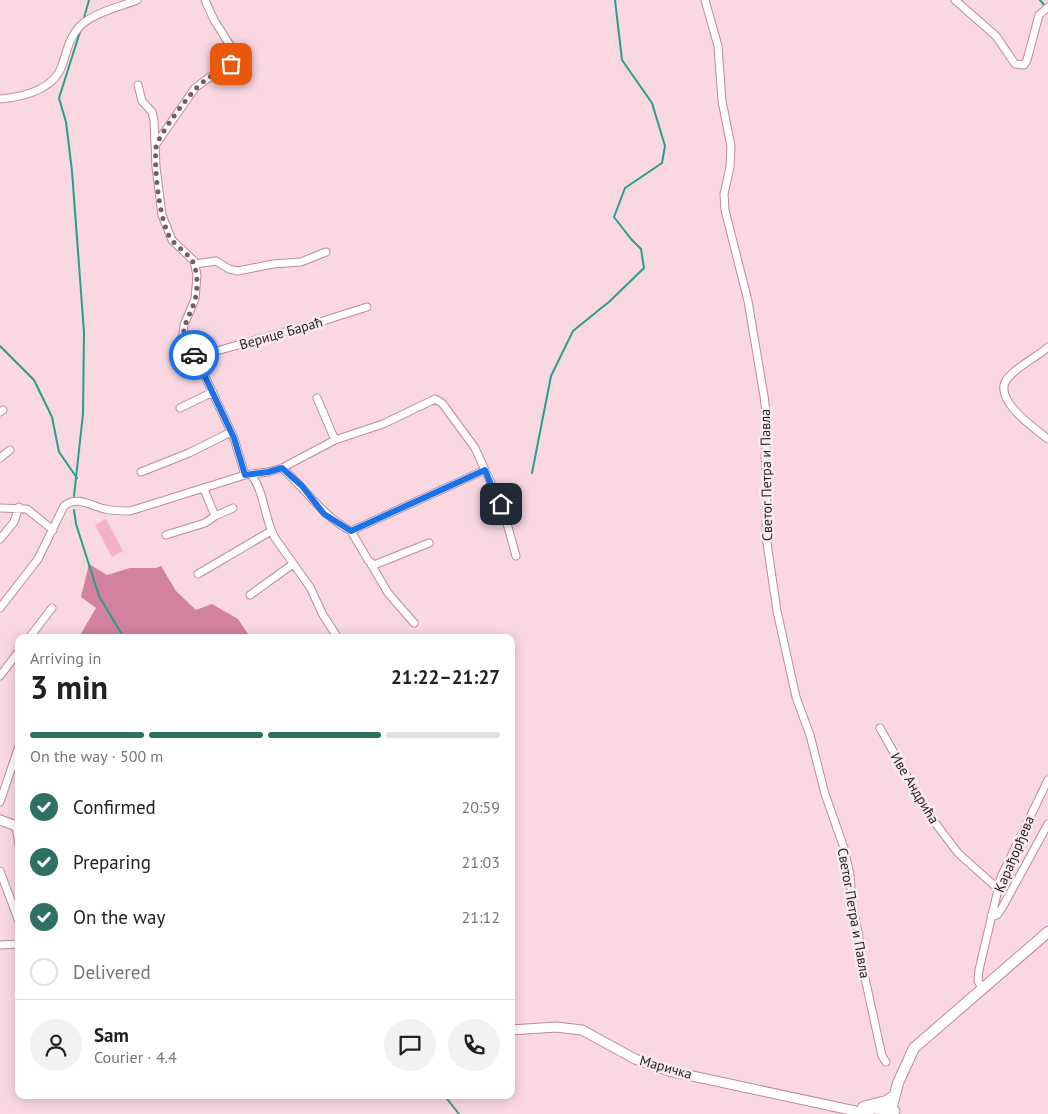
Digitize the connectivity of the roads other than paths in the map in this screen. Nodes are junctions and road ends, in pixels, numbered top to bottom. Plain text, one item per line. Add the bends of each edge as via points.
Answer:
1 (137, 0) edge
2 (205, 0) edge
3 (705, 0) edge
4 (955, 0) edge
5 (1048, 7) edge
6 (138, 86) dead end
7 (0, 99) edge
8 (156, 144) junction
9 (326, 252) dead end
10 (195, 264) junction
11 (367, 307) dead end
12 (1048, 347) edge
13 (201, 360) junction
14 (213, 392) junction
15 (317, 398) dead end
16 (180, 408) dead end
17 (231, 432) junction
18 (1048, 439) edge
19 (335, 440) junction
20 (10, 450) dead end
21 (0, 458) edge
22 (282, 468) junction
23 (485, 470) junction
24 (141, 472) dead end
25 (248, 474) junction
26 (204, 489) junction
27 (0, 508) edge
28 (19, 508) junction
29 (234, 508) dead end
30 (215, 516) junction
31 (53, 530) junction
32 (271, 531) junction
33 (351, 531) junction
34 (166, 535) dead end
35 (0, 539) edge
36 (428, 543) dead end
37 (516, 556) dead end
38 (293, 564) junction
39 (371, 564) junction
40 (198, 574) dead end
41 (250, 595) dead end
42 (0, 608) edge
43 (52, 608) dead end
44 (414, 623) dead end
45 (32, 634) edge
46 (336, 634) edge
47 (15, 656) edge
48 (0, 676) edge
49 (880, 728) dead end
50 (15, 758) edge
51 (1048, 780) edge
52 (0, 802) edge
53 (0, 820) edge
54 (1048, 824) edge
55 (15, 826) edge
56 (0, 872) edge
57 (998, 888) junction
58 (15, 911) edge
59 (991, 916) junction
60 (1048, 932) edge
61 (15, 944) edge
62 (0, 945) edge
63 (982, 988) junction
64 (515, 1030) edge
65 (932, 1030) junction
66 (886, 1062) dead end
67 (894, 1096) junction
68 (866, 1111) edge
69 (893, 1112) edge

1 - 7 street via 94,16 81,26 66,49 61,67 53,79 33,92
2 - 8 street via 233,50 234,59 196,88
3 - 66 street, Светог Петра и Павла via 718,46 722,101 731,146 725,210 748,300 767,421 766,536 777,610 796,697 844,848 860,955
4 - 5 street via 996,36 1017,65 1022,66 1040,15
6 - 8 street via 142,101 153,116
8 - 10 street via 160,206 165,224 172,240
9 - 10 street via 301,262 238,271 229,270 216,261
10 - 13 street via 196,294 183,334 190,349
11 - 13 street, Верице Бараћ via 212,352
12 - 18 street via 1012,374 1004,388 1010,405
13 - 14 street via 200,366
14 - 16 street
14 - 17 street
15 - 19 street
17 - 24 street
17 - 25 street
19 - 22 street
19 - 23 street via 383,424 436,400 442,403 475,448
20 - 21 street
22 - 25 street
22 - 33 street via 302,486 324,514
23 - 33 street
23 - 37 street via 502,509
25 - 26 street
25 - 32 street via 261,493
26 - 30 street
26 - 31 street via 130,511 111,510 81,501 70,502 64,506
27 - 28 street
28 - 31 street via 27,509
28 - 35 street via 14,522
29 - 30 street
30 - 34 street via 204,523
31 - 42 street via 38,559
32 - 38 street
32 - 40 street
33 - 39 street
36 - 39 street via 380,564
38 - 41 street
38 - 46 street via 310,587
39 - 44 street via 388,593
43 - 45 street
47 - 48 street
49 - 57 street, Иве Андрића via 927,812 958,853
50 - 52 street
51 - 57 street, Карађорђева
53 - 55 street
54 - 59 street via 1002,908 997,916
56 - 58 street
57 - 59 street, Карађорђева
59 - 63 street, Карађорђева via 978,977
60 - 63 main road
61 - 62 street
63 - 65 main road
64 - 68 street, Маричка via 556,1027 582,1030 647,1064 669,1071 826,1104 837,1102
65 - 67 main road via 914,1048
65 - 69 main road via 911,1062
67 - 68 main road
67 - 69 main road
68 - 69 street, Маричка

